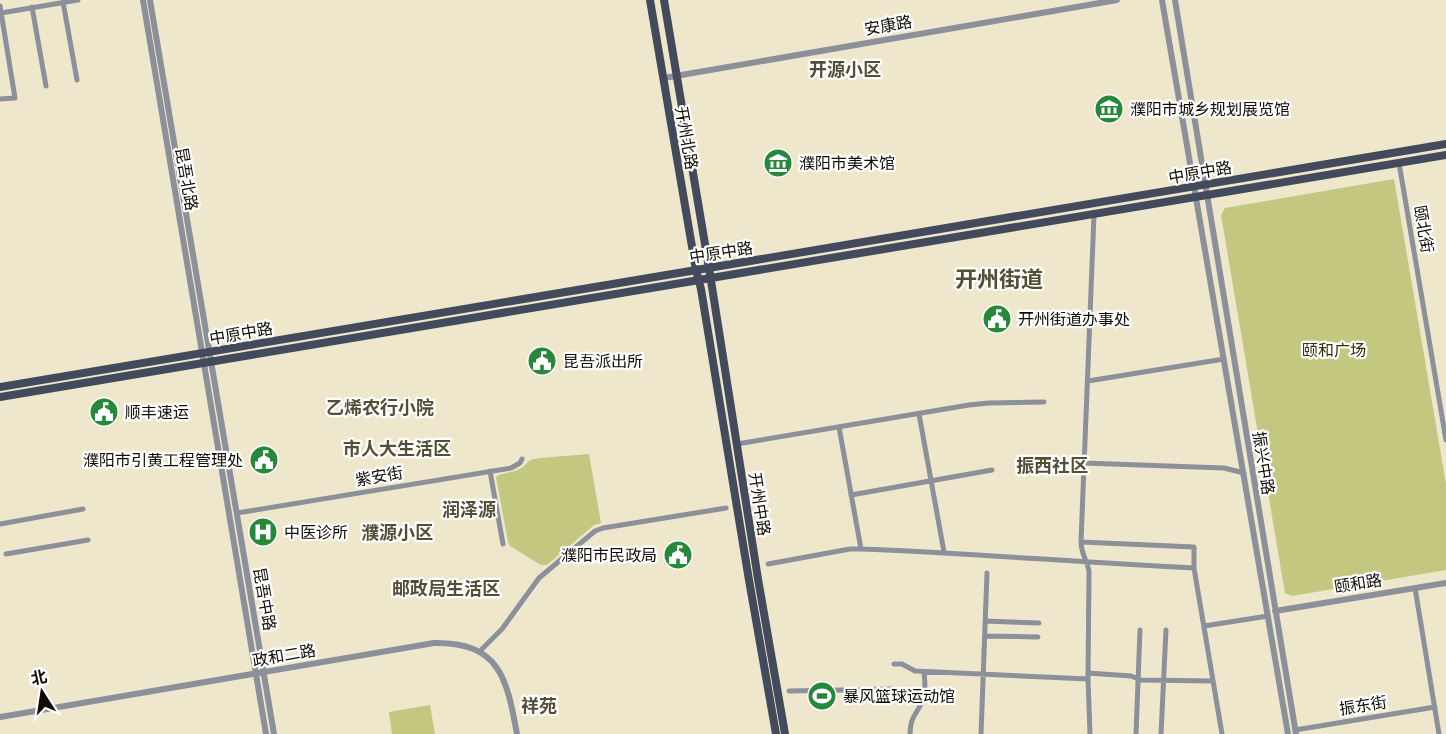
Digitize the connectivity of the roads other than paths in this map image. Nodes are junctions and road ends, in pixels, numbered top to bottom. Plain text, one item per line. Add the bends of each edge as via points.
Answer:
1 (78, 0) edge
2 (143, 0) edge
3 (150, 0) edge
4 (651, 0) edge
5 (664, 0) edge
6 (1117, 0) edge
7 (1162, 0) edge
8 (1175, 0) edge
9 (63, 2) junction
10 (32, 7) junction
11 (1, 9) edge
12 (676, 75) junction
13 (664, 78) junction
14 (77, 80) dead end
15 (46, 86) dead end
16 (0, 99) edge
17 (1446, 144) edge
18 (1446, 155) edge
19 (1399, 163) junction
20 (1205, 185) junction
21 (1194, 187) junction
22 (1207, 196) junction
23 (1196, 198) junction
24 (1094, 215) junction
25 (709, 268) junction
26 (696, 270) junction
27 (711, 279) junction
28 (698, 280) junction
29 (206, 352) junction
30 (1224, 358) junction
31 (208, 363) junction
32 (1088, 381) junction
33 (0, 387) edge
34 (0, 397) edge
35 (1044, 402) dead end
36 (919, 414) junction
37 (840, 427) junction
38 (1446, 440) edge
39 (737, 444) junction
40 (522, 459) dead end
41 (1084, 463) junction
42 (992, 470) dead end
43 (490, 471) junction
44 (1244, 473) junction
45 (930, 481) junction
46 (851, 495) junction
47 (726, 508) dead end
48 (83, 510) dead end
49 (237, 513) junction
50 (0, 524) edge
51 (88, 540) dead end
52 (1081, 542) junction
53 (503, 544) dead end
54 (861, 549) junction
55 (944, 552) junction
56 (6, 554) dead end
57 (1088, 563) junction
58 (768, 564) dead end
59 (1194, 568) junction
60 (987, 573) dead end
61 (1446, 583) edge
62 (1415, 588) junction
63 (1275, 611) junction
64 (1268, 616) junction
65 (986, 621) junction
66 (1039, 623) dead end
67 (1204, 626) junction
68 (1140, 630) dead end
69 (1166, 630) dead end
70 (985, 636) junction
71 (1038, 637) dead end
72 (479, 652) junction
73 (894, 664) dead end
74 (924, 672) junction
75 (260, 673) junction
76 (983, 674) junction
77 (1088, 676) junction
78 (1138, 678) junction
79 (1164, 681) junction
80 (1213, 681) junction
81 (893, 689) dead end
82 (789, 691) dead end
83 (1435, 707) junction
84 (0, 717) edge
85 (1295, 732) edge
86 (266, 734) edge
87 (274, 734) edge
88 (517, 734) edge
89 (776, 734) edge
90 (785, 734) edge
91 (910, 734) edge
92 (981, 734) edge
93 (1090, 734) edge
94 (1136, 734) edge
95 (1161, 734) edge
96 (1222, 734) edge
97 (1288, 734) edge
98 (1439, 734) edge

1 - 9 street
2 - 29 street, 昆吾北路
3 - 29 street, 昆吾北路
4 - 13 main road, 开州北路
5 - 12 main road, 开州北路
6 - 12 street, 安康路
7 - 21 street, 振兴中路
8 - 20 street, 振兴中路
9 - 10 street
9 - 14 street
10 - 11 street
10 - 15 street
11 - 16 street via 15,98
12 - 13 street, 安康路
12 - 25 main road, 开州北路
13 - 26 main road, 开州北路
17 - 20 main road, 中原中路
18 - 19 main road, 中原中路
19 - 22 main road, 中原中路
19 - 38 street, 颐北街
20 - 21 main road, 中原中路
20 - 22 street, 振兴中路
21 - 23 street, 振兴中路
21 - 25 main road, 中原中路
22 - 23 main road, 中原中路
22 - 63 street, 振兴中路
23 - 24 main road, 中原中路
23 - 30 street, 振兴中路
24 - 27 main road, 中原中路
24 - 32 street
25 - 26 main road, 中原中路
25 - 27 main road, 开州北路
26 - 28 main road, 开州北路
26 - 29 main road, 中原中路
27 - 28 main road, 中原中路
27 - 39 main road, 开州中路
28 - 31 main road, 中原中路
28 - 89 main road, 开州中路
29 - 31 street, 昆吾北路
29 - 33 main road, 中原中路
30 - 32 street
30 - 44 street, 振兴中路
31 - 34 main road, 中原中路
31 - 49 street, 昆吾中路
31 - 75 street, 昆吾中路
32 - 41 street
35 - 36 street via 989,403
36 - 37 street
36 - 45 street
37 - 39 street
37 - 46 street
39 - 90 main road, 开州中路
40 - 43 street, 紫安街 via 511,468
41 - 44 street via 1224,468
41 - 52 street
42 - 45 street
43 - 49 street, 紫安街
43 - 53 street
44 - 64 street, 振兴中路
45 - 46 street
45 - 55 street
46 - 54 street
47 - 72 street via 595,531 539,578 502,629
48 - 50 street
49 - 75 street, 昆吾中路
51 - 56 street
52 - 57 street
52 - 59 street via 1194,547
54 - 55 street
54 - 58 street
55 - 57 street
57 - 59 street
57 - 77 street
59 - 67 street
60 - 65 street
61 - 62 street, 颐和路
62 - 63 street, 颐和路
62 - 83 street
63 - 85 street, 振兴中路
64 - 67 street
64 - 97 street, 振兴中路
65 - 66 street
65 - 70 street
67 - 80 street
68 - 78 street
69 - 79 street
70 - 71 street
70 - 76 street
72 - 75 street, 政和二路 via 463,645 434,643
72 - 88 street, 政和二路 via 504,678
73 - 74 street
74 - 76 street
74 - 91 street via 925,693 912,716
75 - 84 street, 政和二路
75 - 86 street, 昆吾中路
75 - 87 street, 昆吾中路
76 - 77 street
76 - 92 street
77 - 78 street
77 - 93 street
78 - 79 street
78 - 94 street
79 - 80 street
79 - 95 street
80 - 96 street
81 - 82 street
83 - 85 street, 振东街
83 - 98 street

